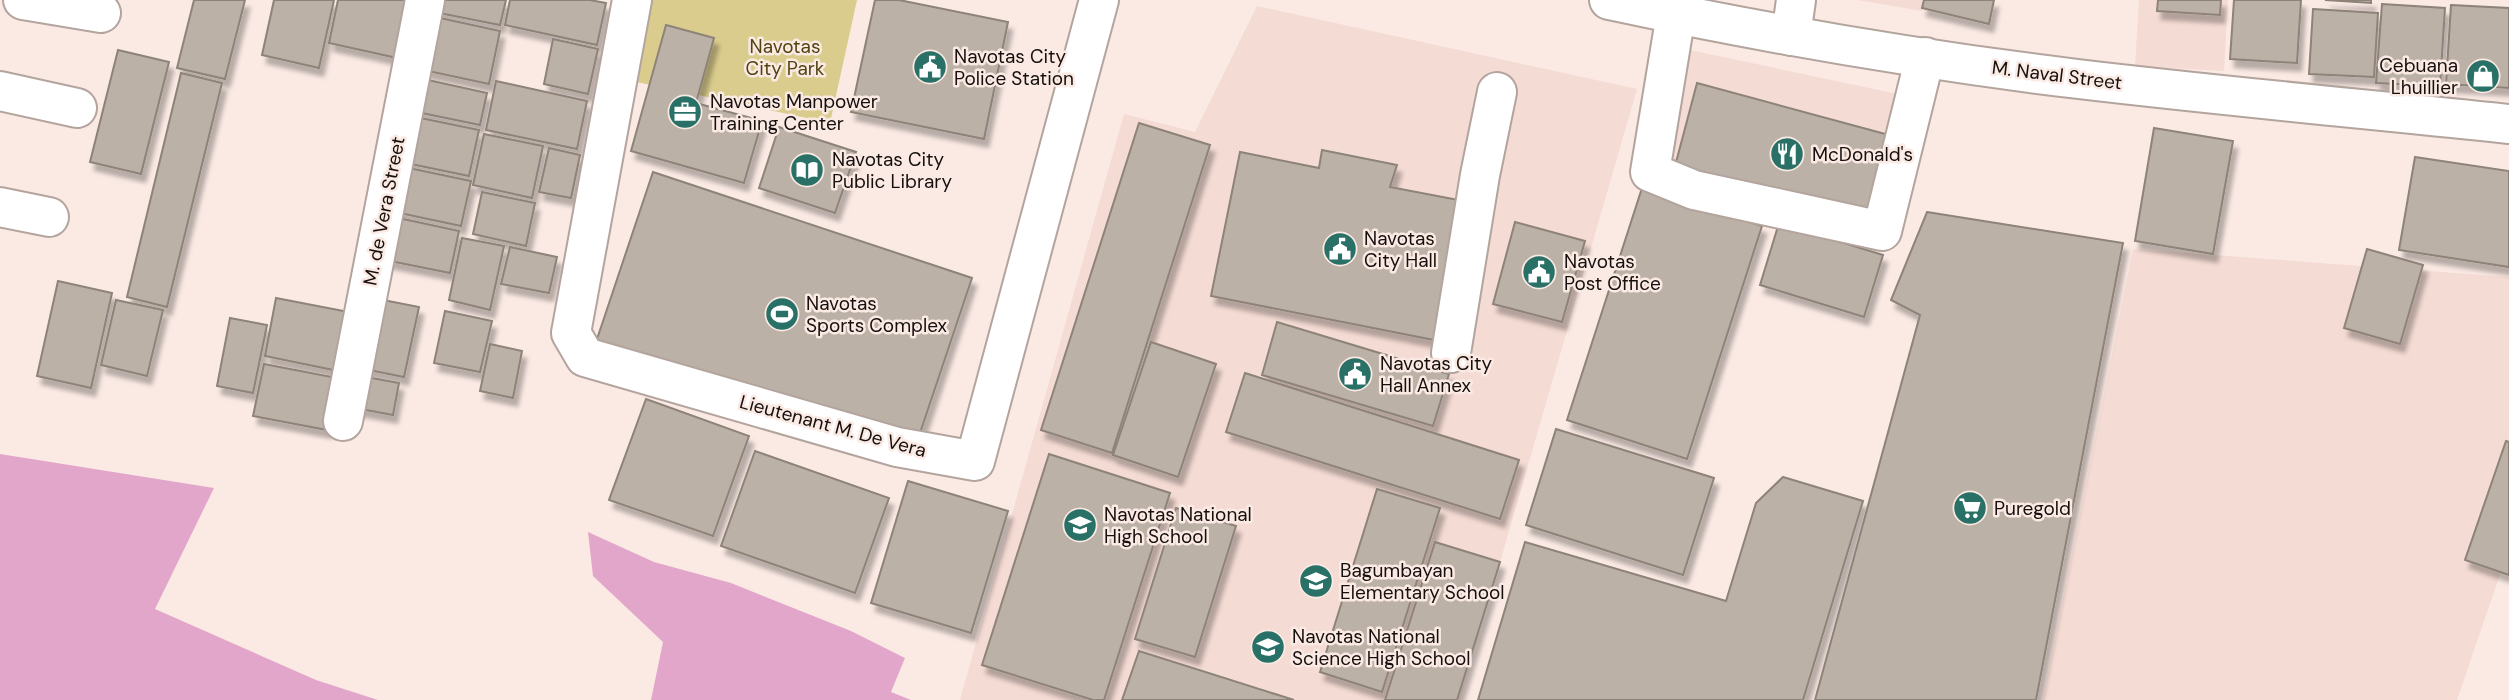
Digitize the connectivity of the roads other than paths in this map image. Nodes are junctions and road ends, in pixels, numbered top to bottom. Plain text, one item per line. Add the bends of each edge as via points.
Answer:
1 (23, 0) edge
2 (425, 0) edge
3 (632, 0) edge
4 (1099, 0) edge
5 (1609, 0) edge
6 (102, 13) dead end
7 (1676, 14) junction
8 (1794, 18) edge
9 (1926, 57) junction
10 (0, 91) edge
11 (1497, 92) dead end
12 (77, 108) dead end
13 (2509, 124) edge
14 (0, 207) edge
15 (49, 217) dead end
16 (1451, 353) dead end
17 (343, 421) dead end

1 - 6 main road
2 - 17 main road, M. de Vera Street
3 - 4 main road, Lieutenant M. De Vera via 571,333 585,357 897,447 975,461
5 - 7 main road, M. Naval Street
7 - 8 main road, M. Naval Street
7 - 9 main road via 1650,172 1694,190 1882,231
8 - 9 main road, M. Naval Street
9 - 13 main road, M. Naval Street via 2076,79
10 - 12 main road
11 - 16 main road
14 - 15 main road

